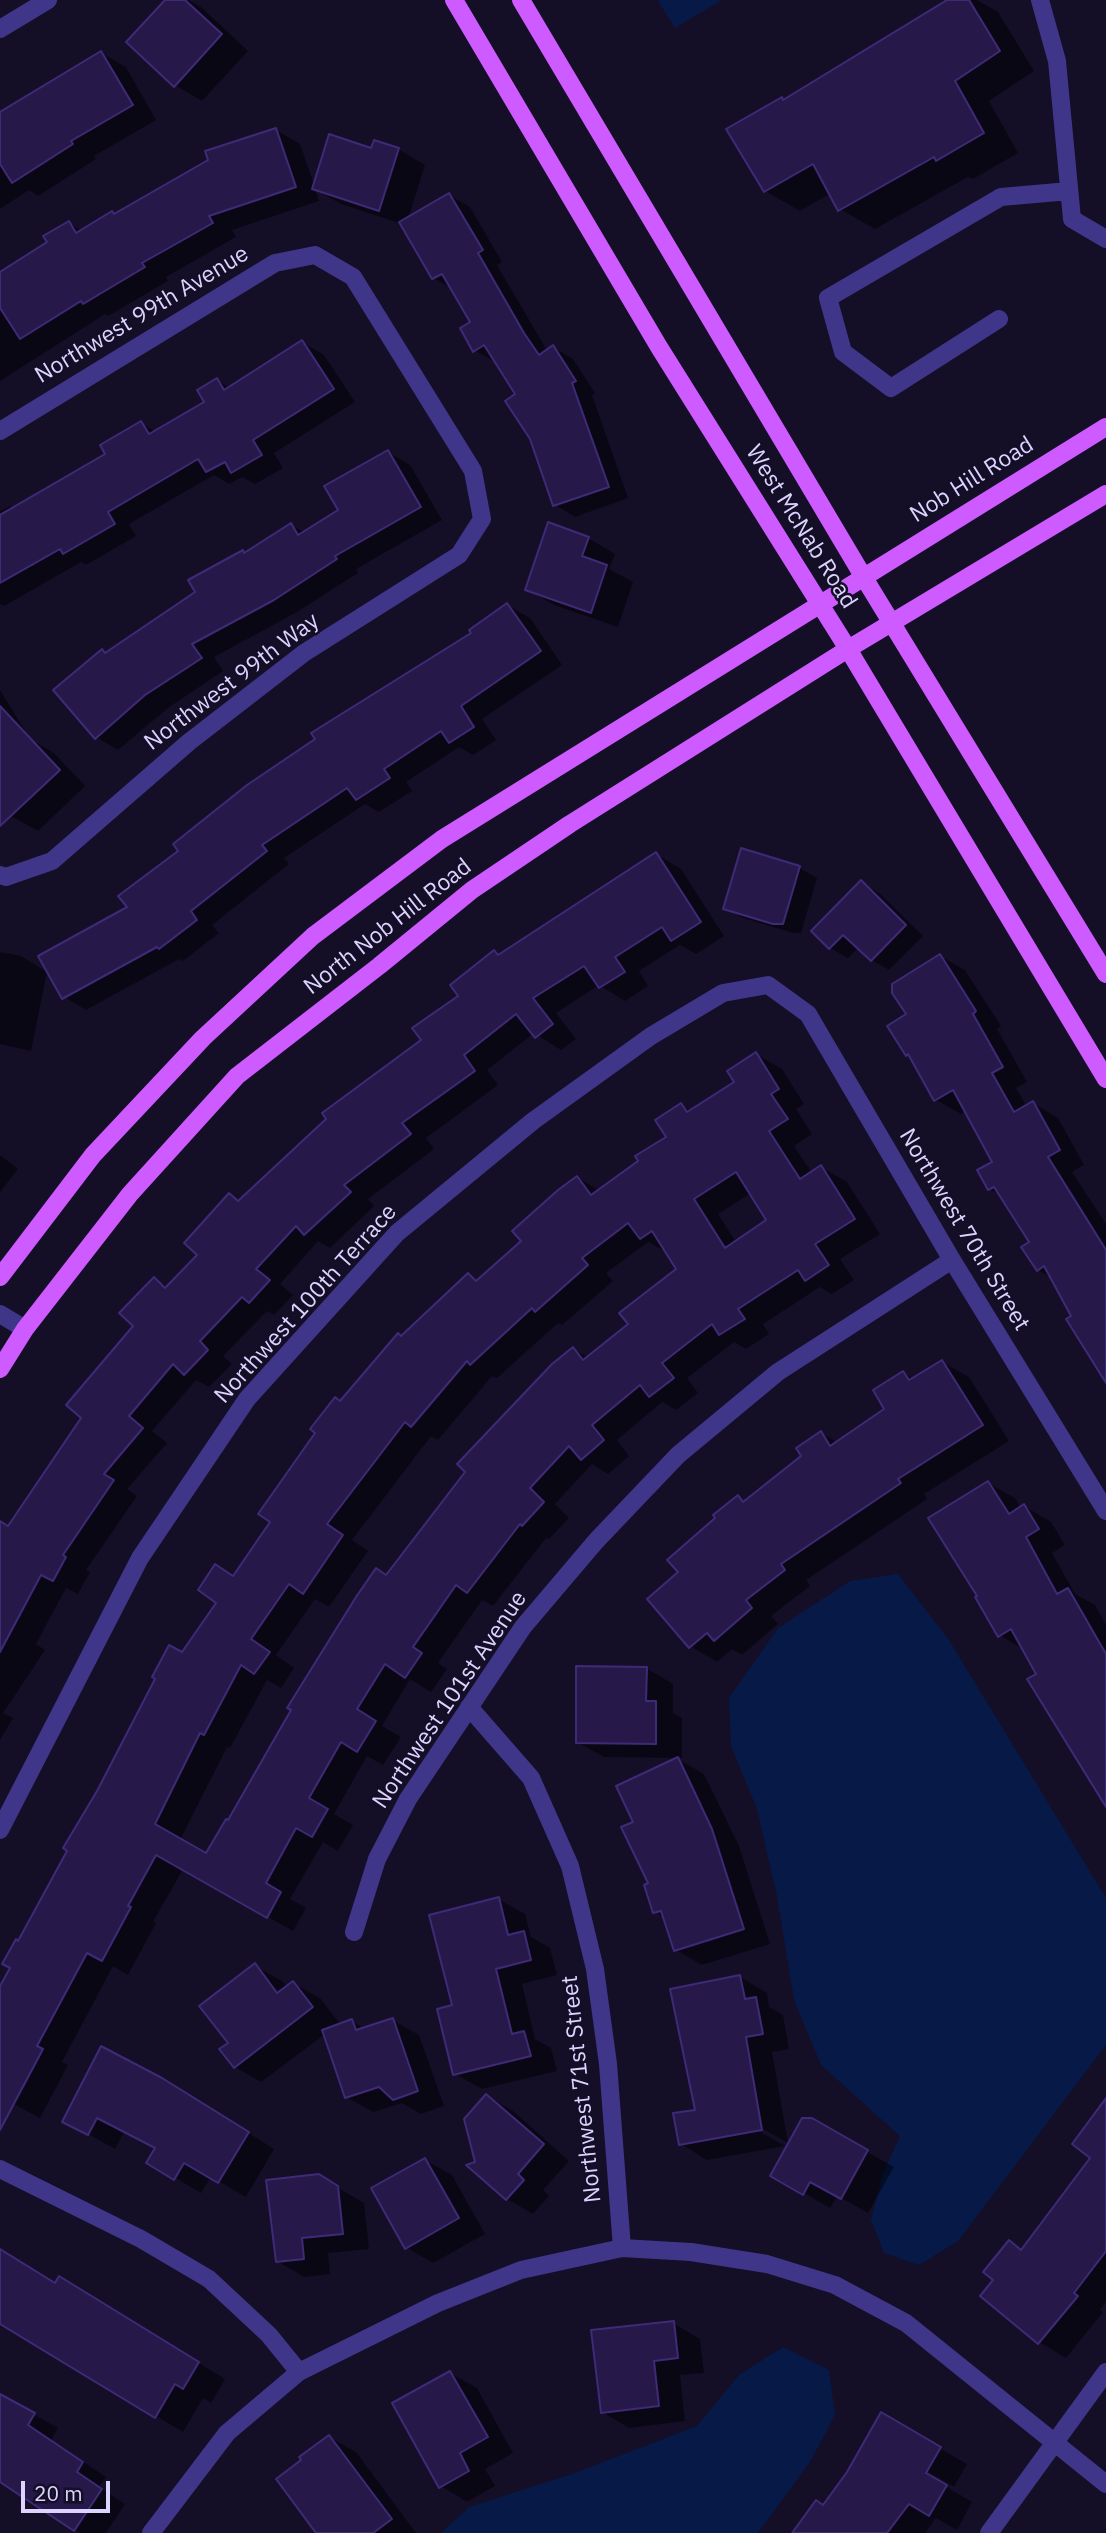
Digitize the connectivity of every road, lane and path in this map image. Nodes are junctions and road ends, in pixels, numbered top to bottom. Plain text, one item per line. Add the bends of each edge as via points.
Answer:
1 (48, 0) edge
2 (454, 0) edge
3 (521, 0) edge
4 (1040, 0) edge
5 (0, 29) edge
6 (1069, 191) junction
7 (1106, 239) edge
8 (999, 319) dead end
9 (1106, 426) edge
10 (0, 431) edge
11 (1106, 494) edge
12 (482, 519) joint
13 (863, 576) junction
14 (820, 605) junction
15 (892, 622) junction
16 (848, 649) junction
17 (3, 876) edge
18 (1106, 974) edge
19 (768, 985) joint
20 (1106, 1079) edge
21 (952, 1260) junction
22 (0, 1276) edge
23 (0, 1314) edge
24 (25, 1329) junction
25 (0, 1369) edge
26 (1106, 1511) edge
27 (469, 1707) junction
28 (0, 1830) edge
29 (354, 1932) dead end
30 (0, 2169) edge
31 (622, 2248) junction
32 (299, 2372) junction
33 (1106, 2372) edge
34 (1055, 2443) junction
35 (1106, 2484) edge
36 (151, 2533) edge
37 (989, 2533) edge

1 - 5 street
2 - 14 main road, West McNab Road
3 - 13 main road, West McNab Road
4 - 6 street via 1057,61
6 - 7 street via 1072,219
6 - 8 street via 1001,197 828,298 844,352 891,388
9 - 13 main road, Nob Hill Road
10 - 12 street, Northwest 99th Avenue via 275,263 315,255 354,277 473,471
11 - 15 main road
12 - 17 street, Northwest 99th Way via 459,555 304,653 188,742 52,861
13 - 14 main road, Nob Hill Road
13 - 15 main road, West McNab Road
14 - 16 main road, West McNab Road
14 - 22 main road, North Nob Hill Road via 442,839 313,936 203,1038 93,1155
15 - 16 main road, North Nob Hill Road
15 - 18 main road, West McNab Road
16 - 20 main road, West McNab Road
16 - 24 main road, North Nob Hill Road via 472,890 237,1076 130,1194
19 - 21 street, Northwest 70th Street via 808,1014
19 - 28 street, Northwest 100th Terrace via 723,993 651,1036 533,1121 397,1233 247,1399 140,1558
21 - 26 street, Northwest 70th Street
21 - 27 street, Northwest 101st Avenue via 778,1372 678,1455 523,1627
23 - 24 street
24 - 25 main road, North Nob Hill Road
27 - 29 street, Northwest 101st Avenue via 401,1811 377,1859
27 - 31 street, Northwest 71st Street via 531,1778 570,1866 597,1982
30 - 32 street via 141,2239 209,2279 269,2335
31 - 32 street via 521,2270 438,2303
31 - 34 street via 691,2252 767,2264 835,2285 906,2323
32 - 36 street via 227,2432
33 - 34 street
34 - 35 street
34 - 37 street

